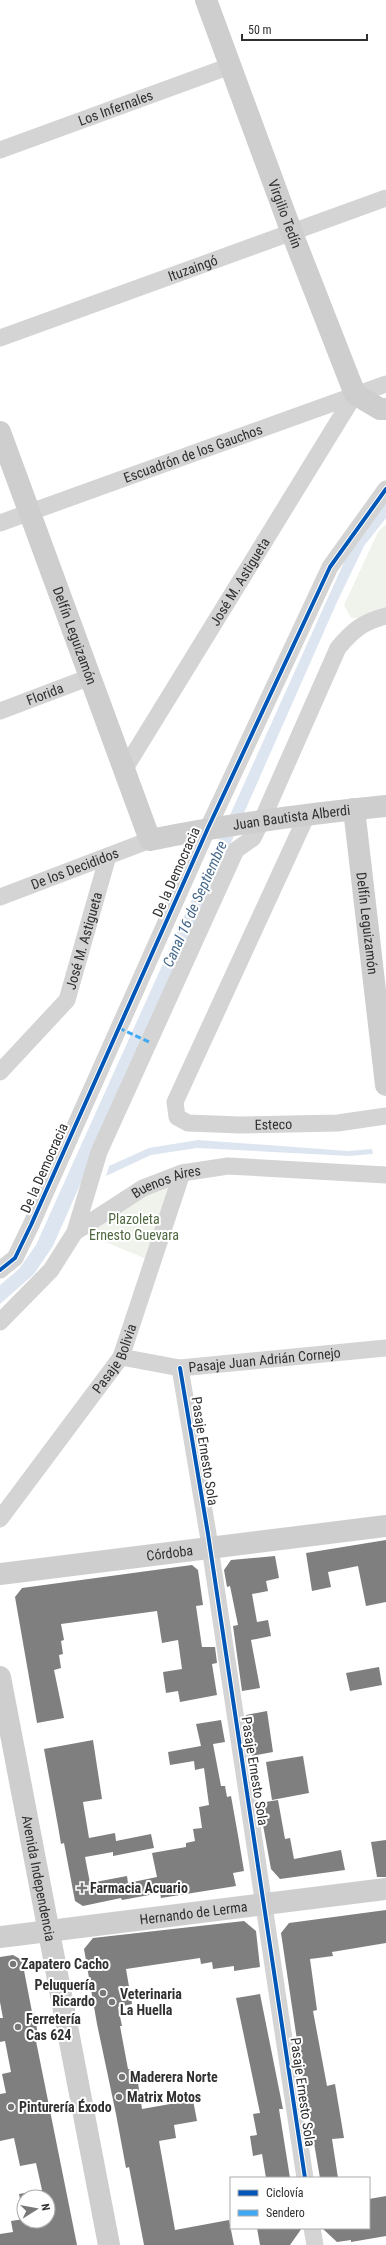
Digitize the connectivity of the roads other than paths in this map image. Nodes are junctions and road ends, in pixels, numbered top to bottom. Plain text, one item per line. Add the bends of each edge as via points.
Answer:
1 (206, 0) edge
2 (230, 66) junction
3 (0, 150) edge
4 (386, 198) edge
5 (292, 233) junction
6 (0, 338) edge
7 (386, 384) edge
8 (355, 394) junction
9 (386, 410) edge
10 (0, 432) edge
11 (386, 489) edge
12 (29, 512) junction
13 (0, 523) edge
14 (386, 616) edge
15 (90, 677) junction
16 (0, 711) edge
17 (124, 770) junction
18 (386, 806) edge
19 (354, 809) junction
20 (307, 815) junction
21 (262, 820) junction
22 (208, 828) junction
23 (150, 840) junction
24 (108, 856) junction
25 (0, 897) edge
26 (0, 1072) edge
27 (386, 1085) edge
28 (386, 1116) edge
29 (182, 1173) junction
30 (386, 1176) edge
31 (74, 1232) junction
32 (0, 1270) edge
33 (0, 1322) edge
34 (386, 1348) edge
35 (121, 1357) junction
36 (180, 1368) junction
37 (0, 1519) edge
38 (386, 1526) edge
39 (210, 1548) junction
40 (0, 1574) edge
41 (0, 1677) edge
42 (386, 1889) edge
43 (265, 1903) junction
44 (50, 1931) junction
45 (0, 1937) edge
46 (305, 2177) edge
47 (312, 2229) edge
48 (109, 2245) edge
49 (315, 2245) edge

1 - 2 street, Virgilio Tedín
2 - 3 street, Los Infernales
2 - 5 street, Virgilio Tedín
4 - 5 street, Ituzaingó
5 - 6 street, Ituzaingó
5 - 8 street, Virgilio Tedín
7 - 8 street, Escuadrón de los Gauchos
8 - 9 street
8 - 12 street, Escuadrón de los Gauchos
8 - 17 street, José M. Astigueta
10 - 12 street, Delfín Leguizamón
11 - 22 street, De la Democracia via 330,567
12 - 13 street, Escuadrón de los Gauchos
12 - 15 street, Delfín Leguizamón
14 - 21 street via 371,620 353,630 338,648
15 - 16 street, Florida
15 - 17 street, Delfín Leguizamón
17 - 23 street, Delfín Leguizamón
18 - 19 street, Juan Bautista Alberdi
19 - 20 street, Juan Bautista Alberdi
19 - 27 street, Delfín Leguizamón
20 - 21 street, Juan Bautista Alberdi
20 - 28 street, Esteco via 175,1102 177,1117 188,1123 240,1125 338,1123
21 - 22 street, Juan Bautista Alberdi
21 - 31 street via 253,838 236,850 100,1152
22 - 23 street, Juan Bautista Alberdi
22 - 32 street, De la Democracia via 22,1245 15,1258
23 - 24 street, De los Decididos
24 - 25 street, De los Decididos
24 - 26 street, José M. Astigueta via 67,1000
29 - 30 street, Buenos Aires via 228,1166
29 - 31 street, Buenos Aires via 143,1188
29 - 35 street, Pasaje Bolivia
31 - 33 street, Buenos Aires via 51,1270
34 - 36 street, Pasaje Juan Adrián Cornejo
35 - 36 street, Pasaje Juan Adrián Cornejo
35 - 37 street, Pasaje Bolivia
36 - 39 street, Pasaje Ernesto Sola
38 - 39 street, Córdoba
39 - 40 street, Córdoba
39 - 43 street, Pasaje Ernesto Sola
41 - 44 street, Avenida Independencia
42 - 43 street, Hernando de Lerma
43 - 44 street, Hernando de Lerma
43 - 46 street, Pasaje Ernesto Sola
44 - 45 street, Hernando de Lerma
44 - 48 street, Avenida Independencia
47 - 49 street

